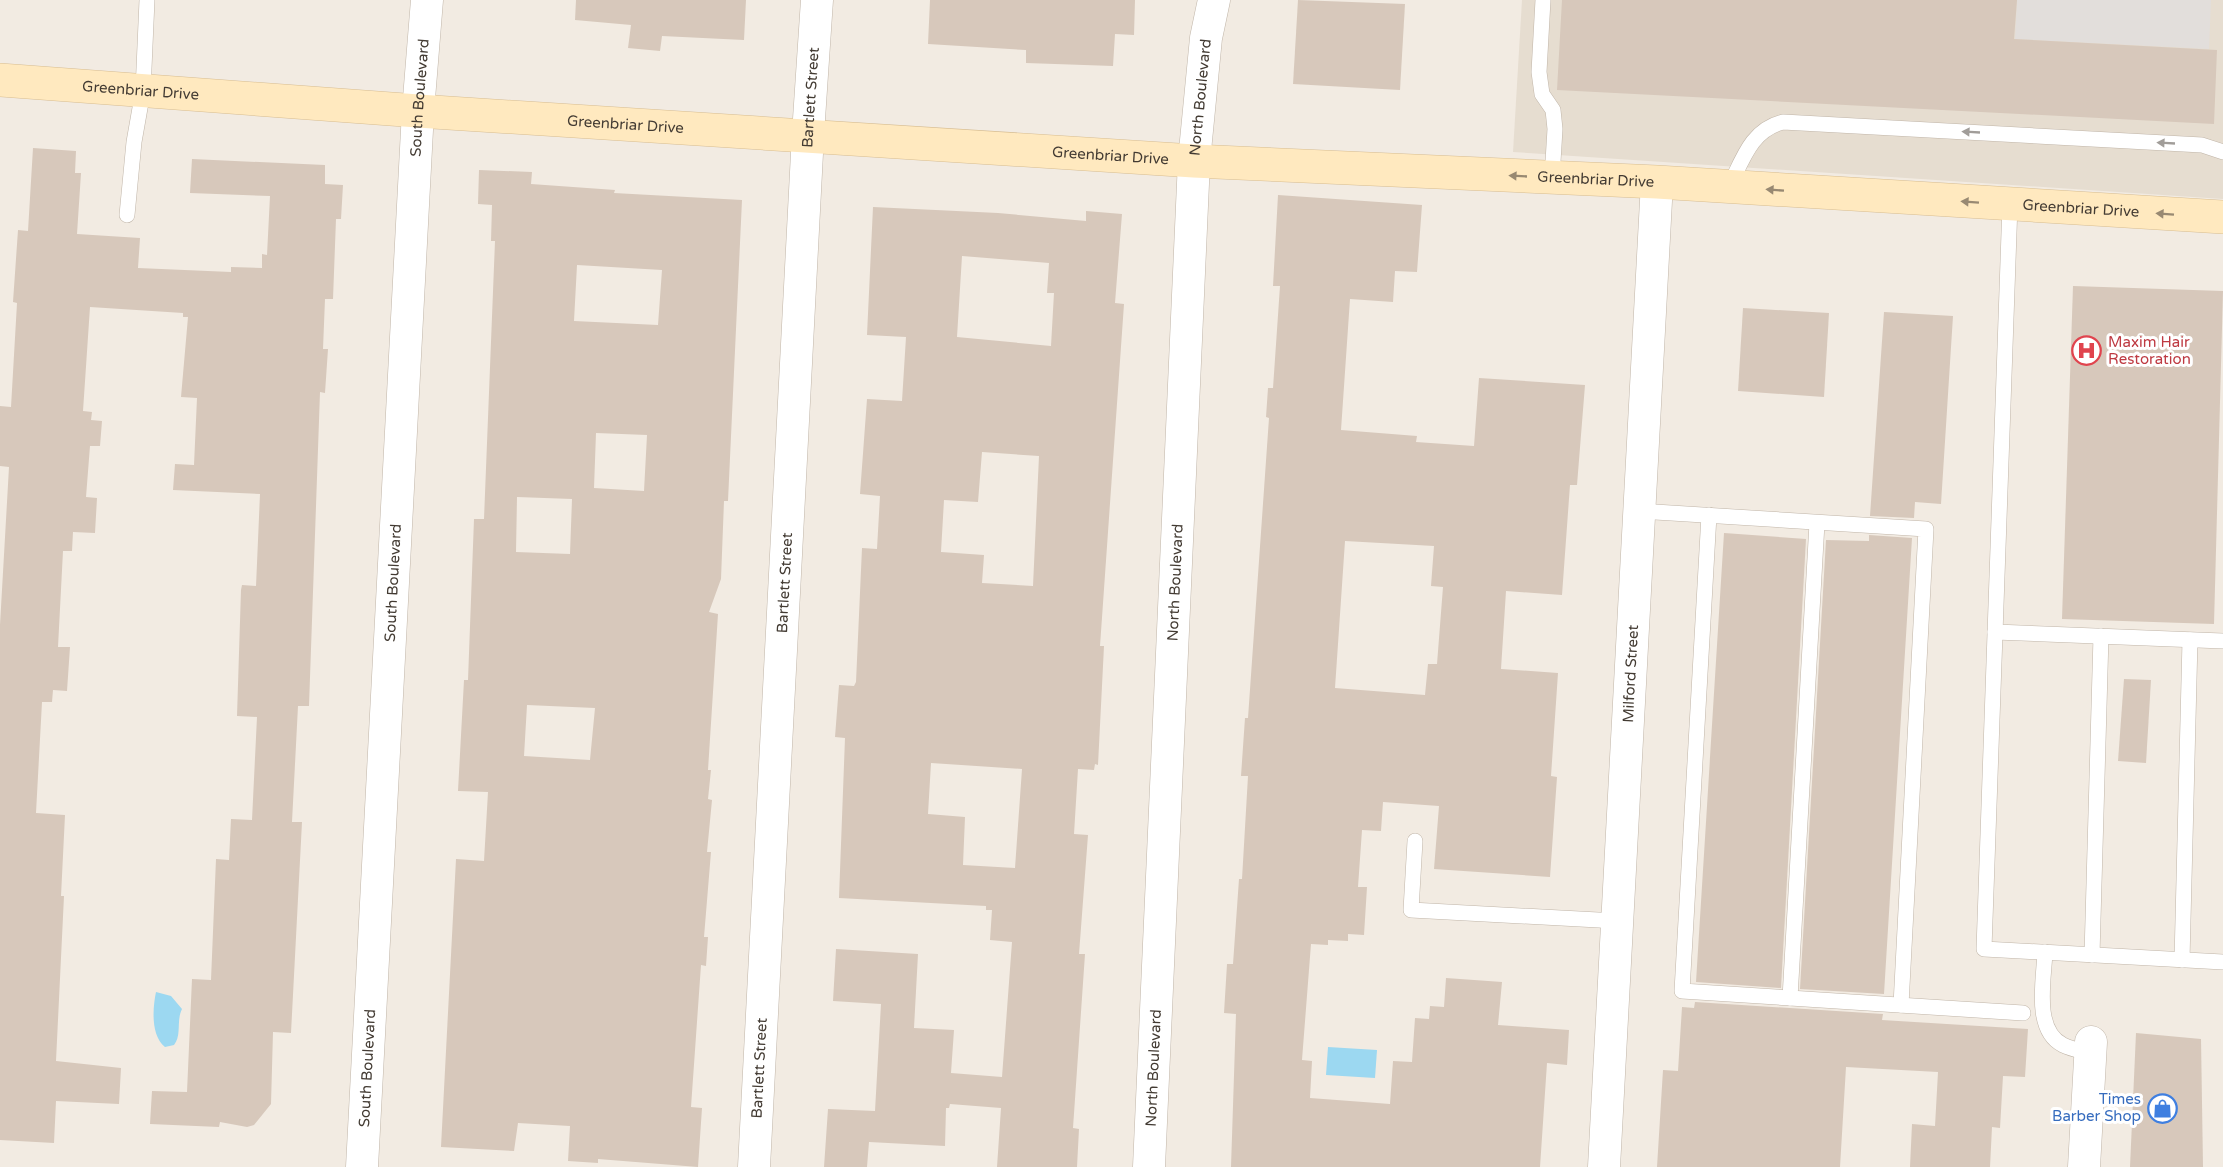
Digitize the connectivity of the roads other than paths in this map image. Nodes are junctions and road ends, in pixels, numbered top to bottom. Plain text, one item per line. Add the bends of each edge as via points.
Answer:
1 (147, 0) edge
2 (427, 0) edge
3 (817, 0) edge
4 (1214, 0) edge
5 (1543, 0) edge
6 (0, 80) edge
7 (142, 91) junction
8 (418, 111) junction
9 (808, 134) junction
10 (2223, 152) edge
11 (1194, 161) junction
12 (1552, 178) junction
13 (1657, 182) junction
14 (1729, 187) junction
15 (2010, 204) junction
16 (127, 215) dead end
17 (2223, 217) edge
18 (1639, 511) junction
19 (1709, 515) junction
20 (1817, 523) junction
21 (1995, 632) junction
22 (2101, 636) junction
23 (2190, 640) junction
24 (2223, 641) edge
25 (1414, 841) dead end
26 (1617, 921) junction
27 (2045, 952) junction
28 (2092, 955) junction
29 (2182, 960) junction
30 (2223, 962) edge
31 (1790, 998) junction
32 (1900, 1005) junction
33 (2023, 1013) dead end
34 (2091, 1048) joint
35 (362, 1167) edge
36 (754, 1167) edge
37 (1149, 1167) edge
38 (1604, 1167) edge
39 (2084, 1167) edge

1 - 7 lane
2 - 8 street, South Boulevard
3 - 9 street, Bartlett Street
4 - 11 street, North Boulevard via 1206,38
5 - 12 lane via 1539,72 1542,94 1553,110
6 - 7 main road, Greenbriar Drive
7 - 8 main road, Greenbriar Drive
7 - 16 lane
8 - 9 main road, Greenbriar Drive
8 - 35 street, South Boulevard
9 - 11 main road, Greenbriar Drive
9 - 36 street, Bartlett Street
10 -> 14 lane via 2202,145 1783,122 1768,126 1755,138
12 -> 11 main road, Greenbriar Drive
11 - 37 street, North Boulevard
12 - 13 main road, Greenbriar Drive
13 - 14 main road, Greenbriar Drive
13 - 18 street, Milford Street
15 -> 14 main road, Greenbriar Drive
17 -> 15 main road, Greenbriar Drive
15 - 21 lane
18 - 19 lane
18 - 26 street, Milford Street
19 - 20 lane
19 - 31 lane via 1682,991
20 - 31 lane
20 - 32 lane via 1926,530
21 - 22 lane
21 - 27 lane via 1984,949
22 - 23 lane
22 - 28 lane
23 - 24 lane
23 - 29 lane
25 - 26 lane via 1411,910
26 - 38 street, Milford Street
27 - 28 lane
27 - 34 lane via 2043,1016 2051,1034 2062,1045
28 - 29 lane
29 - 30 lane
31 - 32 lane
32 - 33 lane
34 - 39 street

